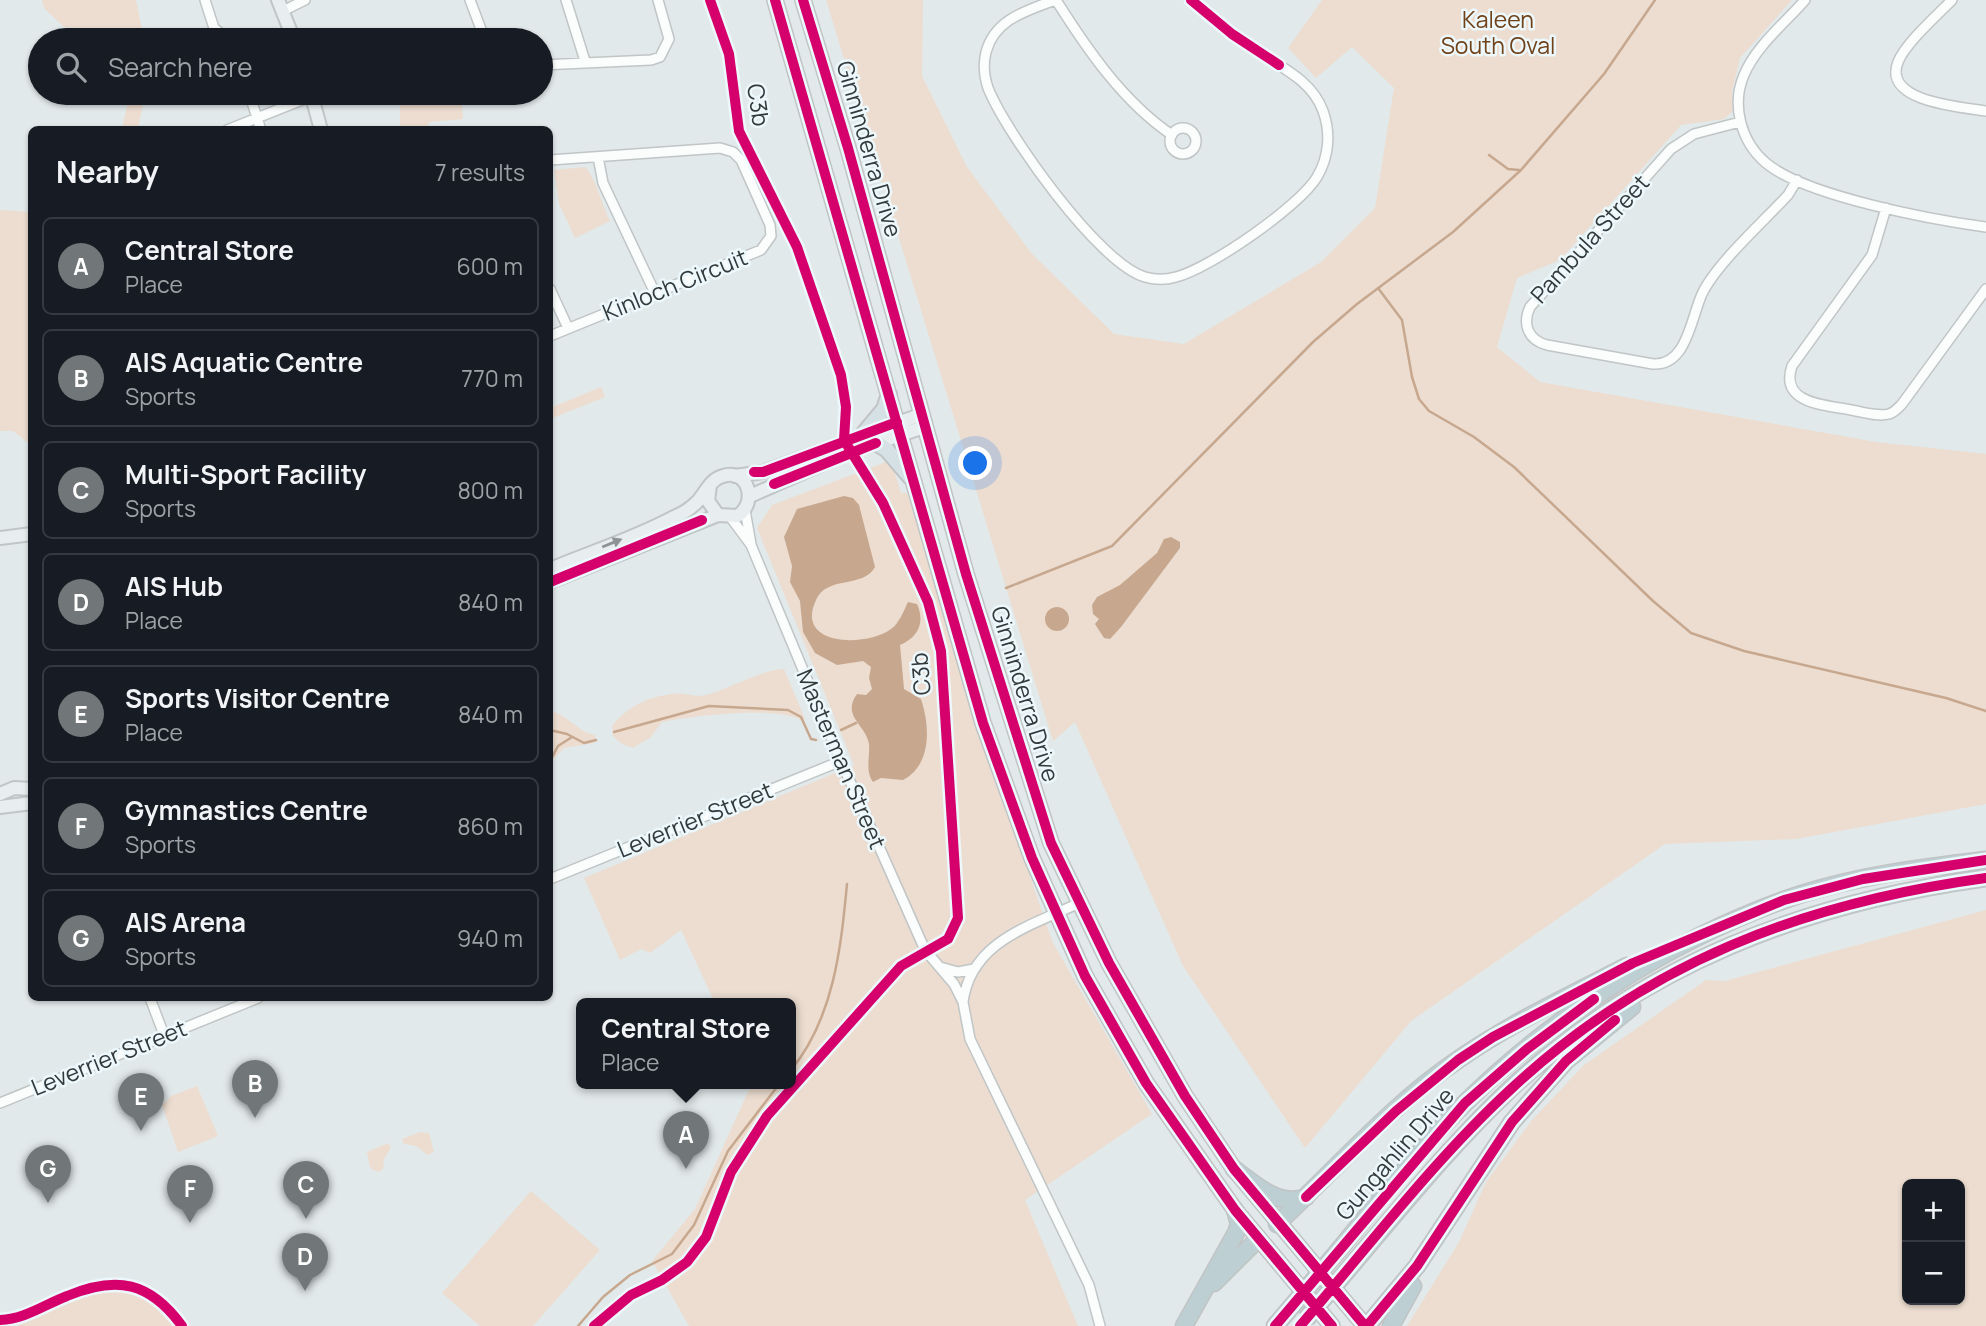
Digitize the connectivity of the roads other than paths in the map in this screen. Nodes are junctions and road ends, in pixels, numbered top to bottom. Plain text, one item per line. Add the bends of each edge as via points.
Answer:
1 (205, 0) edge
2 (305, 0) edge
3 (470, 0) edge
4 (566, 0) edge
5 (658, 0) edge
6 (775, 0) edge
7 (803, 0) edge
8 (1055, 0) edge
9 (1191, 0) edge
10 (1805, 0) edge
11 (1952, 0) edge
12 (280, 3) edge
13 (214, 28) edge
14 (289, 28) edge
15 (480, 28) edge
16 (585, 61) junction
17 (553, 64) edge
18 (253, 105) edge
19 (285, 105) edge
20 (314, 105) edge
21 (1986, 111) edge
22 (257, 117) junction
23 (1740, 122) junction
24 (236, 126) edge
25 (260, 126) edge
26 (320, 126) edge
27 (1172, 135) dead end
28 (598, 157) junction
29 (553, 160) edge
30 (1797, 180) junction
31 (1886, 208) junction
32 (1986, 227) edge
33 (1986, 289) edge
34 (655, 293) junction
35 (553, 296) edge
36 (568, 328) junction
37 (553, 335) edge
38 (889, 394) junction
39 (922, 421) junction
40 (899, 428) junction
41 (864, 433) junction
42 (876, 443) junction
43 (735, 476) junction
44 (913, 481) junction
45 (710, 485) junction
46 (750, 496) junction
47 (745, 510) junction
48 (724, 517) junction
49 (28, 534) edge
50 (0, 538) edge
51 (751, 545) junction
52 (553, 568) edge
53 (553, 581) edge
54 (841, 761) junction
55 (28, 789) edge
56 (0, 794) edge
57 (28, 804) edge
58 (0, 807) edge
59 (1986, 860) edge
60 (553, 878) edge
61 (1986, 878) edge
62 (1079, 903) junction
63 (1056, 914) junction
64 (1755, 935) junction
65 (1684, 942) junction
66 (940, 967) junction
67 (974, 969) junction
68 (151, 1001) edge
69 (250, 1001) edge
70 (964, 1002) junction
71 (164, 1035) junction
72 (0, 1103) edge
73 (1234, 1169) junction
74 (1306, 1197) junction
75 (1235, 1210) junction
76 (1277, 1224) junction
77 (1446, 1226) junction
78 (1258, 1239) junction
79 (1194, 1307) junction
80 (1303, 1322) edge
81 (1100, 1326) edge
82 (1184, 1326) edge
83 (1275, 1326) edge
84 (1332, 1326) edge
85 (1366, 1326) edge
86 (1391, 1326) edge

1 - 13 street
2 - 12 street
3 - 15 street
4 - 16 street
5 - 16 street via 668,39 660,57
6 - 38 main road, Ginninderra Drive
7 - 39 main road, Ginninderra Drive
8 - 9 street via 1015,15 998,29 985,57 988,87 1028,155 1072,212 1127,268 1161,279 1182,276 1208,262 1292,205 1317,178 1328,145 1325,119 1310,88
8 - 27 street via 1111,77
10 - 23 street via 1748,66 1738,97
11 - 21 street via 1900,58 1897,79 1911,95
12 - 14 street
16 - 17 street
18 - 22 street
19 - 22 street
20 - 26 street
22 - 24 street
22 - 25 street
23 - 30 street via 1760,158
23 - 30 street, Pambula Street via 1694,134 1671,149 1530,307 1526,323 1532,338 1543,344 1658,365 1671,361 1680,352 1708,285
28 - 29 street, Kinloch Circuit
28 - 34 street via 603,183
28 - 34 street, Kinloch Circuit via 720,148 733,152 741,160 770,225 771,236 761,250
30 - 31 street
31 - 32 street
31 - 33 street via 1872,255 1792,366 1790,383 1799,397 1877,414 1896,410
34 - 36 street, Kinloch Circuit
35 - 36 street
36 - 37 street, Kinloch Circuit
38 - 40 main road, Ginninderra Drive
38 - 41 main road via 884,409
39 - 40 street
39 - 62 main road, Ginninderra Drive via 1012,725 1051,843
40 - 41 street
40 - 42 street
40 - 44 main road, Ginninderra Drive
41 - 43 street via 763,472
42 - 44 main road
42 - 46 street
43 - 45 street via 721,476
43 - 46 street
44 - 63 main road, Ginninderra Drive via 983,723
45 - 48 street via 708,501
52 -> 45 street via 675,517 696,504
46 - 47 street
47 - 48 street
47 - 51 street, Masterman Street
48 - 51 street, Masterman Street
48 - 53 street
49 - 50 street
51 - 54 street, Masterman Street
54 - 60 street, Leverrier Street
54 - 66 street, Masterman Street via 925,950
55 - 56 street
57 - 58 street
59 - 65 highway, Gungahlin Drive via 1824,888
61 - 64 highway, Gungahlin Drive via 1867,898
62 - 63 street
62 - 73 main road, Ginninderra Drive via 1173,1077
63 - 67 street via 996,944
63 - 75 main road, Ginninderra Drive via 1085,976 1146,1083
64 - 77 highway via 1647,997 1566,1061 1511,1122
64 - 80 highway, Gungahlin Drive, bridge via 1658,980 1603,1014 1539,1063 1454,1147
65 - 74 highway via 1595,983 1458,1059
65 - 83 highway, Gungahlin Drive, bridge via 1560,1023 1465,1103
66 - 67 street via 958,972
66 - 70 street, Masterman Street
67 - 70 street
68 - 71 street
69 - 71 street, Leverrier Street
70 - 81 street, Masterman Street via 970,1039 1089,1285
71 - 72 street, Leverrier Street
73 - 74 highway via 1285,1200
73 - 76 main road, Ginninderra Drive
74 - 76 highway
75 - 78 main road, Ginninderra Drive
75 - 79 highway via 1236,1233
76 - 78 main road
76 - 85 main road, Ginninderra Drive
77 - 85 highway via 1402,1287
77 - 86 highway
78 - 79 highway
78 - 84 main road, Ginninderra Drive
79 - 82 highway

